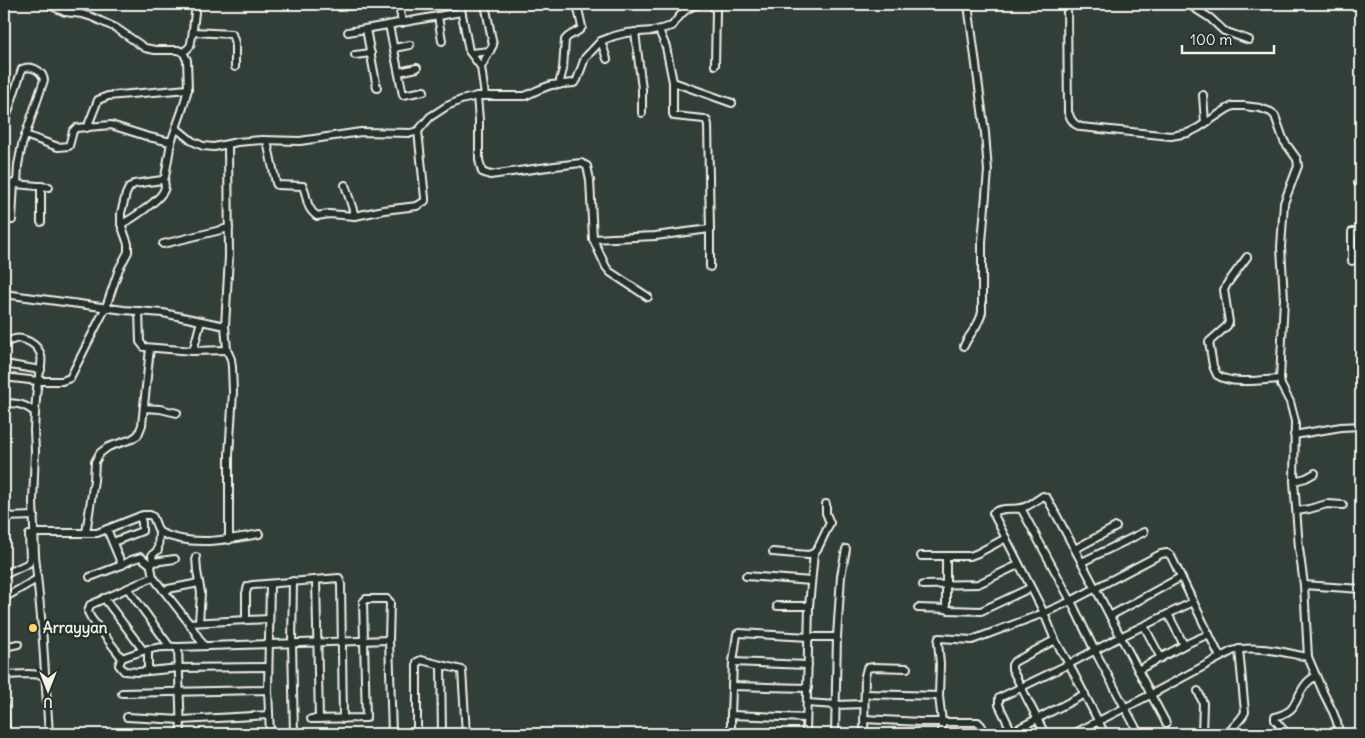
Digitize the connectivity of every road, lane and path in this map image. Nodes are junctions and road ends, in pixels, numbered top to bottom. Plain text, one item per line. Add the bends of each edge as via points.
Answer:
1 (47, 4) edge
2 (196, 4) edge
3 (359, 4) edge
4 (399, 4) edge
5 (460, 4) edge
6 (486, 4) edge
7 (577, 4) edge
8 (698, 4) edge
9 (711, 4) edge
10 (968, 4) edge
11 (1067, 4) edge
12 (1188, 4) edge
13 (340, 7) dead end
14 (461, 12) junction
15 (438, 16) junction
16 (402, 22) junction
17 (389, 25) junction
18 (366, 29) junction
19 (659, 30) junction
20 (193, 32) junction
21 (348, 32) dead end
22 (635, 32) junction
23 (1249, 40) dead end
24 (442, 41) dead end
25 (601, 41) junction
26 (410, 45) dead end
27 (394, 48) junction
28 (490, 51) junction
29 (183, 52) junction
30 (371, 53) junction
31 (471, 53) junction
32 (355, 55) dead end
33 (606, 60) dead end
34 (715, 65) dead end
35 (235, 67) dead end
36 (481, 67) junction
37 (417, 68) dead end
38 (399, 72) junction
39 (673, 82) junction
40 (559, 85) junction
41 (188, 88) junction
42 (377, 88) dead end
43 (424, 91) dead end
44 (1203, 95) dead end
45 (477, 96) junction
46 (484, 96) junction
47 (732, 103) dead end
48 (6, 112) edge
49 (642, 113) dead end
50 (1205, 123) junction
51 (4, 124) edge
52 (87, 128) junction
53 (176, 128) junction
54 (418, 131) junction
55 (25, 135) junction
56 (267, 141) junction
57 (171, 142) junction
58 (228, 145) junction
59 (164, 179) junction
60 (4, 184) edge
61 (15, 184) junction
62 (345, 185) dead end
63 (355, 216) junction
64 (12, 220) dead end
65 (41, 222) dead end
66 (121, 224) junction
67 (229, 228) junction
68 (710, 229) junction
69 (1361, 232) edge
70 (593, 239) junction
71 (163, 244) dead end
72 (1352, 254) junction
73 (1361, 254) edge
74 (1247, 258) dead end
75 (1352, 262) dead end
76 (710, 267) dead end
77 (4, 294) edge
78 (648, 297) dead end
79 (106, 307) junction
80 (138, 311) junction
81 (201, 321) junction
82 (225, 326) junction
83 (4, 343) edge
84 (964, 346) dead end
85 (150, 348) junction
86 (193, 350) junction
87 (227, 350) junction
88 (4, 364) edge
89 (41, 370) junction
90 (4, 377) edge
91 (1280, 379) junction
92 (38, 381) junction
93 (4, 403) edge
94 (144, 408) junction
95 (35, 413) junction
96 (177, 413) dead end
97 (1361, 426) edge
98 (1294, 435) junction
99 (1315, 473) dead end
100 (1294, 481) junction
101 (826, 504) dead end
102 (1344, 505) dead end
103 (1020, 509) junction
104 (1297, 511) junction
105 (34, 516) junction
106 (140, 516) junction
107 (4, 517) edge
108 (1116, 527) dead end
109 (107, 529) junction
110 (159, 532) junction
111 (1144, 532) dead end
112 (86, 533) junction
113 (32, 534) junction
114 (259, 534) dead end
115 (1006, 538) junction
116 (230, 540) junction
117 (113, 542) junction
118 (846, 549) dead end
119 (1075, 549) junction
120 (773, 552) dead end
121 (814, 553) junction
122 (196, 556) dead end
123 (921, 556) dead end
124 (946, 556) junction
125 (175, 559) dead end
126 (1082, 562) junction
127 (152, 563) junction
128 (1018, 564) junction
129 (122, 565) junction
130 (4, 575) edge
131 (746, 576) dead end
132 (90, 577) dead end
133 (153, 577) junction
134 (1181, 577) junction
135 (37, 579) junction
136 (316, 580) junction
137 (293, 581) junction
138 (810, 581) junction
139 (199, 583) junction
140 (270, 584) junction
141 (923, 584) dead end
142 (946, 584) junction
143 (1304, 585) junction
144 (1030, 588) junction
145 (1095, 588) junction
146 (128, 589) junction
147 (1361, 589) edge
148 (163, 590) junction
149 (4, 598) edge
150 (104, 598) junction
151 (1070, 601) junction
152 (1193, 602) junction
153 (777, 606) dead end
154 (809, 606) junction
155 (918, 608) dead end
156 (946, 609) junction
157 (1044, 613) junction
158 (1168, 614) junction
159 (1110, 616) junction
160 (269, 619) junction
161 (246, 620) junction
162 (199, 622) junction
163 (189, 623) junction
164 (1144, 626) junction
165 (1209, 634) junction
166 (809, 637) junction
167 (837, 637) junction
168 (1120, 638) junction
169 (389, 640) junction
170 (1055, 640) junction
171 (342, 642) junction
172 (364, 642) junction
173 (292, 643) junction
174 (318, 643) junction
175 (18, 644) dead end
176 (269, 644) junction
177 (1184, 645) junction
178 (170, 646) junction
179 (204, 646) junction
180 (178, 647) junction
181 (4, 648) edge
182 (1239, 649) junction
183 (145, 650) junction
184 (1095, 651) junction
185 (1308, 657) junction
186 (122, 658) junction
187 (1161, 658) junction
188 (1220, 658) junction
189 (733, 662) junction
190 (1069, 664) junction
191 (441, 665) junction
192 (808, 665) junction
193 (268, 667) junction
194 (179, 668) junction
195 (907, 668) dead end
196 (1138, 670) junction
197 (148, 671) junction
198 (4, 675) edge
199 (44, 675) junction
200 (1316, 676) junction
201 (732, 686) junction
202 (1020, 687) junction
203 (808, 688) junction
204 (268, 690) junction
205 (1198, 691) dead end
206 (181, 692) junction
207 (122, 693) dead end
208 (865, 694) junction
209 (1085, 694) junction
210 (1150, 695) junction
211 (938, 696) junction
212 (4, 704) edge
213 (807, 704) junction
214 (864, 704) junction
215 (836, 705) junction
216 (1124, 708) junction
217 (269, 715) junction
218 (732, 715) junction
219 (127, 717) dead end
220 (806, 718) junction
221 (311, 719) dead end
222 (319, 719) junction
223 (343, 719) junction
224 (864, 719) junction
225 (1037, 719) junction
226 (181, 720) junction
227 (942, 722) junction
228 (1098, 722) junction
229 (1166, 723) dead end
230 (1010, 733) edge
231 (6, 734) edge
232 (49, 734) edge
233 (181, 734) edge
234 (270, 734) edge
235 (294, 734) edge
236 (392, 734) edge
237 (418, 734) edge
238 (442, 734) edge
239 (466, 734) edge
240 (731, 734) edge
241 (806, 734) edge
242 (834, 734) edge
243 (864, 734) edge
244 (942, 734) edge
245 (986, 734) edge
246 (1045, 734) edge
247 (1073, 734) edge
248 (1105, 734) edge
249 (1139, 734) edge
250 (1202, 734) edge
251 (1228, 734) edge
252 (1287, 734) edge
253 (1339, 734) edge

1 - 29 street via 65,12 92,17 116,28 145,48
2 - 20 street
3 - 13 street
4 - 16 street
5 - 14 street
6 - 28 street via 493,45
7 - 40 street via 582,27 565,40
8 - 19 street via 684,10 672,26
9 - 34 street via 716,10
10 - 84 street via 988,171 982,242 982,312
11 - 50 street via 1068,112 1075,124 1170,136 1188,133
12 - 23 street via 1224,31
14 - 15 street
14 - 31 street
15 - 16 street
15 - 24 street
16 - 17 street
17 - 18 street
17 - 27 street
18 - 21 street
18 - 30 street
19 - 22 street
19 - 39 street
20 - 29 street via 191,46
20 - 35 street via 232,34 236,47
22 - 25 street
22 - 49 street
25 - 33 street
25 - 40 street via 585,58 576,82
26 - 27 street
27 - 38 street
28 - 31 street
28 - 36 street
29 - 41 street via 187,60
30 - 32 street
30 - 42 street
31 - 36 street
36 - 46 street
37 - 38 street
38 - 43 street via 403,95
39 - 47 street
39 - 68 street via 674,116 707,121
40 - 46 street via 544,87 525,96
41 - 52 street via 108,96 98,100
41 - 53 street
44 - 50 street
45 - 46 street
45 - 54 street via 448,106 430,117
45 - 70 street via 482,172 490,175 584,164 589,170
48 - 51 street
48 - 55 street via 22,68 38,70 44,80
50 - 91 street via 1233,106 1266,109 1275,116 1284,141 1298,163 1284,203
52 - 55 street via 76,128 69,146 63,147
52 - 57 street via 111,126
53 - 57 street
53 - 58 street via 203,146
54 - 56 street via 361,132 300,141
54 - 63 street via 425,202
55 - 61 street
56 - 58 street via 250,140
56 - 63 street via 277,185 303,186 310,210 318,216
57 - 59 street
58 - 67 street
59 - 66 street via 165,189 161,195
59 - 66 street via 134,184 129,188
60 - 61 street
61 - 64 street
61 - 65 street via 45,187
62 - 63 street
66 - 79 street via 128,252
67 - 71 street
67 - 82 street
68 - 70 street
68 - 76 street
69 - 72 street via 1352,232
70 - 78 street via 610,272
72 - 73 street
72 - 75 street
74 - 91 street via 1223,293 1228,322 1209,342 1213,366 1216,375 1227,379
77 - 79 street
79 - 80 street
79 - 92 street via 70,378
80 - 81 street
80 - 85 street via 141,345
81 - 82 street
81 - 86 street
82 - 87 street
83 - 89 street via 17,338 29,342 41,355
85 - 86 street
85 - 94 street
86 - 87 street
87 - 116 street via 231,359 233,392 229,455
88 - 89 street
89 - 92 street
90 - 92 street
91 - 98 street via 1294,413
92 - 95 street
93 - 95 street via 21,404
94 - 96 street
94 - 112 street via 138,435 108,447 95,462
95 - 105 street
97 - 98 street
98 - 100 street
99 - 100 street
100 - 104 street
101 - 121 street via 830,523
102 - 104 street via 1324,505
103 - 115 street via 994,512 993,516
103 - 119 street via 1045,496
103 - 151 street
104 - 143 street
105 - 107 street
105 - 113 street
106 - 109 street
106 - 110 street via 153,517
106 - 117 street via 141,532
108 - 119 street
109 - 112 street
109 - 117 street
110 - 116 street via 179,539
110 - 127 street via 158,550 152,555
111 - 126 street
112 - 113 street
113 - 130 street via 29,563
113 - 135 street
114 - 116 street
115 - 124 street via 970,556
115 - 128 street
117 - 129 street
118 - 167 street
119 - 126 street
120 - 121 street
121 - 138 street
122 - 139 street
123 - 124 street
124 - 142 street
125 - 127 street
126 - 145 street
127 - 129 street via 141,557
127 - 133 street
128 - 142 street via 978,584
128 - 144 street
129 - 132 street
131 - 138 street
133 - 146 street
133 - 148 street
134 - 145 street via 1171,556 1164,553
134 - 152 street
134 - 159 street
135 - 149 street
135 - 199 street
136 - 137 street
136 - 171 street via 339,578 341,582
136 - 174 street
137 - 140 street
137 - 173 street
138 - 154 street
139 - 148 street
139 - 162 street
140 - 160 street
140 - 161 street via 248,586
141 - 142 street
142 - 156 street
143 - 147 street
143 - 185 street
144 - 156 street via 981,612
144 - 157 street
145 - 151 street
145 - 159 street
146 - 150 street
146 - 178 street
148 - 163 street
150 - 183 street
150 - 186 street via 90,605 88,612
151 - 157 street
151 - 184 street
152 - 158 street
152 - 165 street
153 - 154 street
154 - 166 street
155 - 156 street
157 - 170 street
157 - 211 street via 972,640 939,638
158 - 164 street
158 - 177 street
159 - 168 street
160 - 161 street
160 - 176 street
161 - 162 street
162 - 163 street
163 - 179 street
164 - 168 street
164 - 187 street
165 - 177 street
165 - 188 street
166 - 167 street
166 - 189 street via 738,633
166 - 192 street
167 - 215 street
168 - 184 street
168 - 196 street
169 - 172 street
169 - 172 street via 389,600 366,599 363,602
169 - 236 street
170 - 190 street
170 - 202 street via 1012,663
171 - 172 street
171 - 174 street
171 - 223 street
172 - 223 street via 369,718
173 - 174 street
173 - 176 street
173 - 235 street
174 - 222 street
175 - 181 street
176 - 179 street
176 - 193 street
177 - 187 street
178 - 180 street
178 - 183 street
179 - 180 street
180 - 194 street
182 - 185 street via 1254,648
182 - 188 street
182 - 251 street via 1244,712
183 - 186 street
183 - 197 street
184 - 190 street
184 - 216 street
185 - 200 street
186 - 197 street via 119,665 124,671
187 - 196 street
188 - 210 street
189 - 192 street
189 - 201 street
190 - 202 street
190 - 209 street
191 - 237 street via 417,662
191 - 238 street
191 - 239 street via 462,672
192 - 203 street
193 - 194 street
193 - 204 street
194 - 197 street
194 - 206 street
195 - 208 street via 867,668
196 - 210 street
198 - 199 street
199 - 232 street
200 - 252 street via 1302,688 1292,708 1275,718
200 - 253 street via 1337,722
201 - 203 street
201 - 218 street
202 - 225 street
202 - 230 street via 999,698
203 - 213 street
204 - 206 street
204 - 217 street
205 - 250 street via 1203,703
206 - 207 street
206 - 226 street
208 - 211 street
208 - 214 street
209 - 225 street
209 - 228 street
210 - 216 street
210 - 229 street
211 - 227 street
212 - 231 street
213 - 215 street
213 - 220 street
214 - 215 street
214 - 224 street
215 - 242 street
216 - 228 street
216 - 249 street
217 - 226 street
217 - 234 street
218 - 220 street
218 - 240 street
219 - 226 street
220 - 241 street
221 - 222 street
222 - 223 street
224 - 227 street
224 - 243 street
225 - 230 street
225 - 246 street
226 - 233 street
227 - 244 street
227 - 245 street via 978,722
228 - 247 street
228 - 248 street

